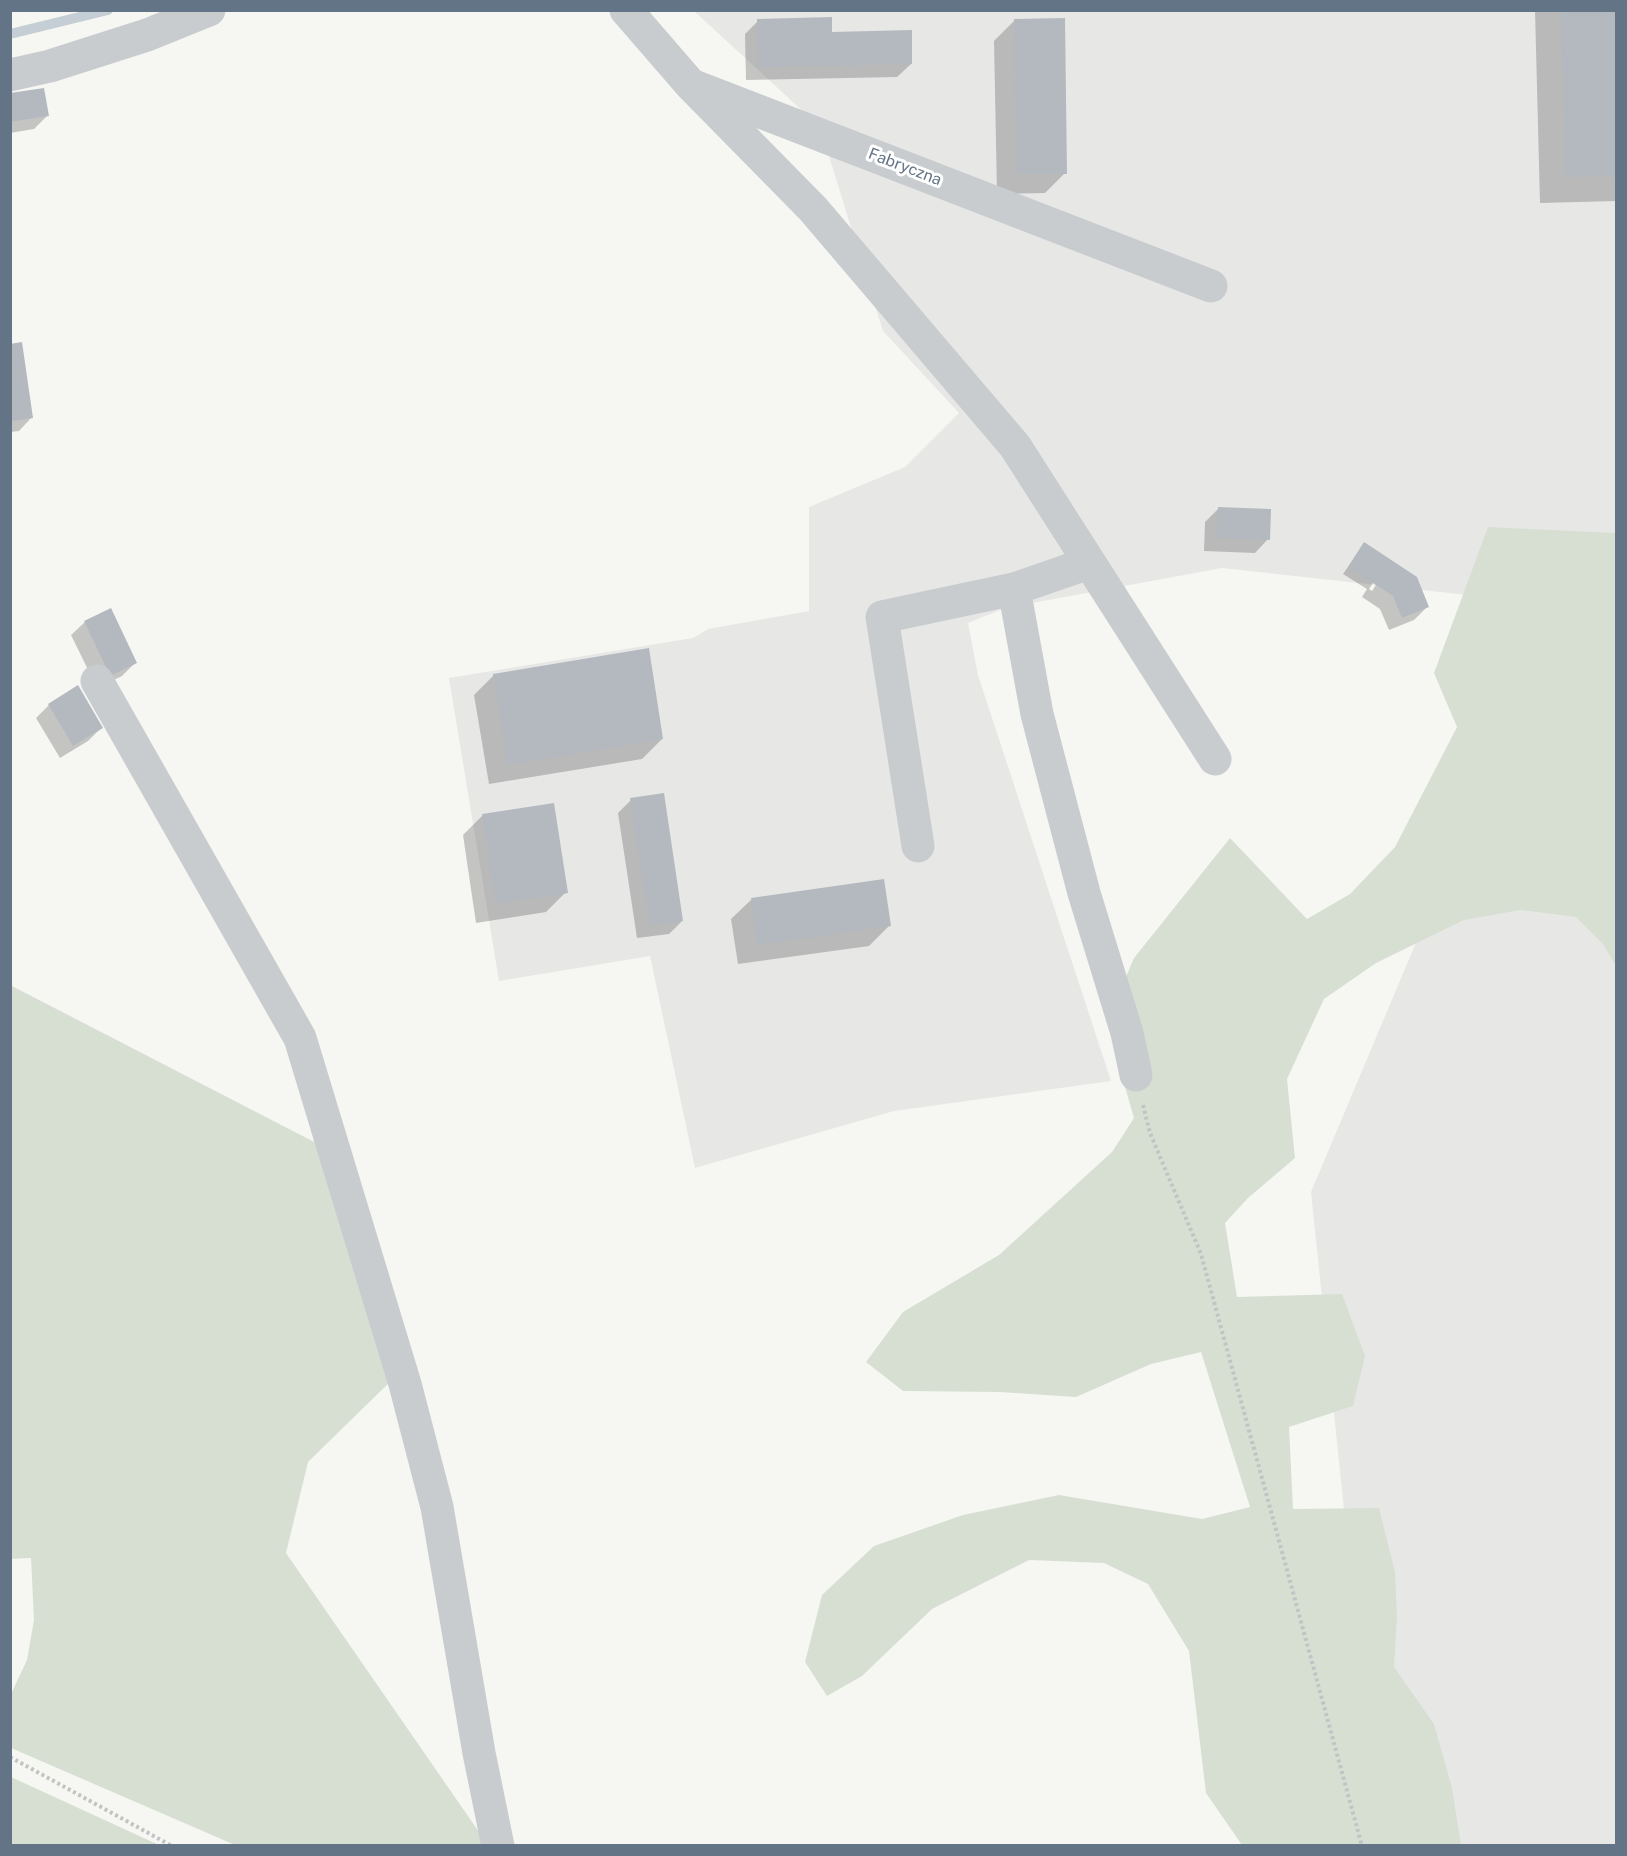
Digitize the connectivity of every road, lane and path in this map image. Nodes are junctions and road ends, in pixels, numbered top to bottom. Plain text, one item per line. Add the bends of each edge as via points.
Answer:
1 (209, 10) edge
2 (626, 10) edge
3 (10, 75) edge
4 (691, 85) junction
5 (1211, 286) dead end
6 (1089, 563) junction
7 (1014, 589) junction
8 (97, 681) dead end
9 (1215, 759) dead end
10 (918, 846) dead end
11 (1136, 1075) joint
12 (10, 1757) edge
13 (172, 1845) edge
14 (498, 1845) edge
15 (1362, 1845) edge

1 - 3 street via 147,35
2 - 4 street, Fabryczna
4 - 5 street, Fabryczna
4 - 6 street via 813,209 1015,446
6 - 7 street
6 - 9 street
7 - 10 street via 882,617
7 - 11 street via 1037,714
8 - 14 street via 300,1038 405,1384 437,1507
11 - 15 path via 1150,1133 1202,1254
12 - 13 path

